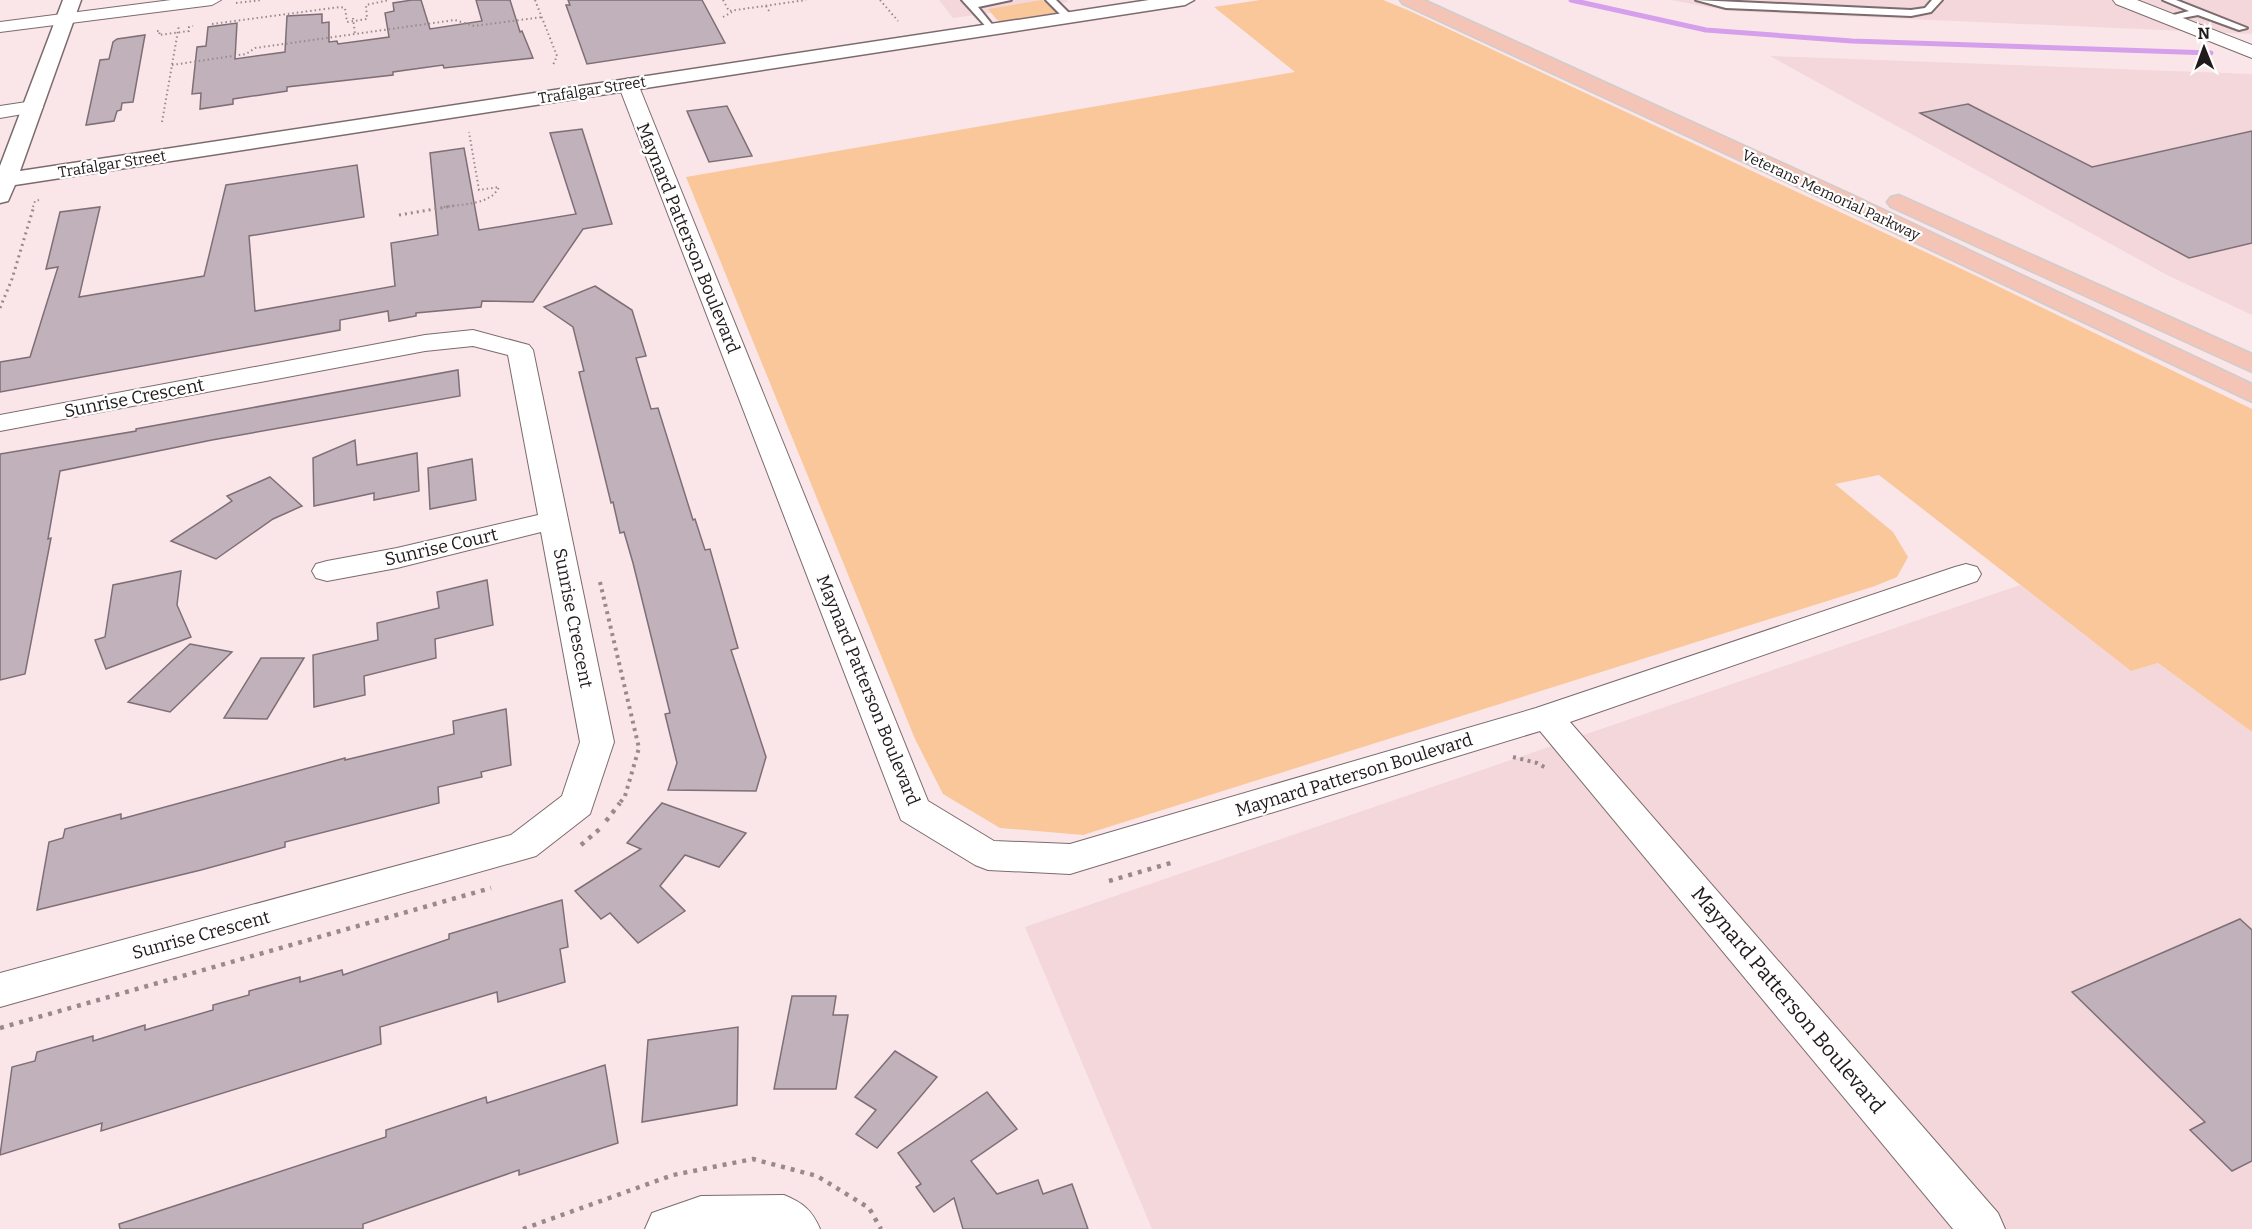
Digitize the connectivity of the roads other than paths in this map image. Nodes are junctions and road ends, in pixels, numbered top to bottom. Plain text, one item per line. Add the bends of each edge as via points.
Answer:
1 (72, 0) edge
2 (212, 0) edge
3 (1006, 0) edge
4 (1051, 0) edge
5 (1185, 0) edge
6 (1409, 0) edge
7 (1452, 0) edge
8 (1701, 0) edge
9 (1937, 0) edge
10 (2122, 0) edge
11 (2168, 0) edge
12 (970, 3) edge
13 (2199, 12) junction
14 (1068, 17) junction
15 (64, 19) junction
16 (2169, 19) junction
17 (0, 27) edge
18 (990, 28) junction
19 (2242, 28) dead end
20 (2252, 52) edge
21 (1631, 81) dead end
22 (628, 84) junction
23 (33, 108) junction
24 (0, 112) edge
25 (1716, 119) dead end
26 (1, 186) edge
27 (2252, 364) edge
28 (2252, 394) edge
29 (0, 423) edge
30 (553, 520) junction
31 (327, 571) dead end
32 (1966, 574) dead end
33 (1547, 717) junction
34 (0, 990) edge
35 (668, 1229) edge
36 (797, 1229) edge
37 (1982, 1229) edge

1 - 15 main road
2 - 15 street
3 - 12 lane
4 - 14 lane
5 - 14 main road, Trafalgar Street
6 - 28 highway, Veterans Memorial Parkway via 1840,198
7 - 21 highway
8 - 9 lane via 1726,5 1911,13 1928,10
10 - 16 street
11 - 13 lane
12 - 18 lane
13 - 16 lane
13 - 19 lane
14 - 18 main road, Trafalgar Street
15 - 17 street
15 - 23 main road
16 - 20 street
18 - 22 main road, Trafalgar Street
22 - 26 main road, Trafalgar Street
22 - 33 street, Maynard Patterson Boulevard via 914,810 988,855 1070,859
23 - 24 street
23 - 26 main road
25 - 27 highway, Veterans Memorial Parkway
29 - 30 street, Sunrise Crescent via 425,343 473,338 520,350
30 - 31 street, Sunrise Court
30 - 34 street, Sunrise Crescent via 597,742 577,804 523,846
32 - 33 street, Maynard Patterson Boulevard
33 - 37 street, Maynard Patterson Boulevard
35 - 36 street via 701,1218 784,1217

